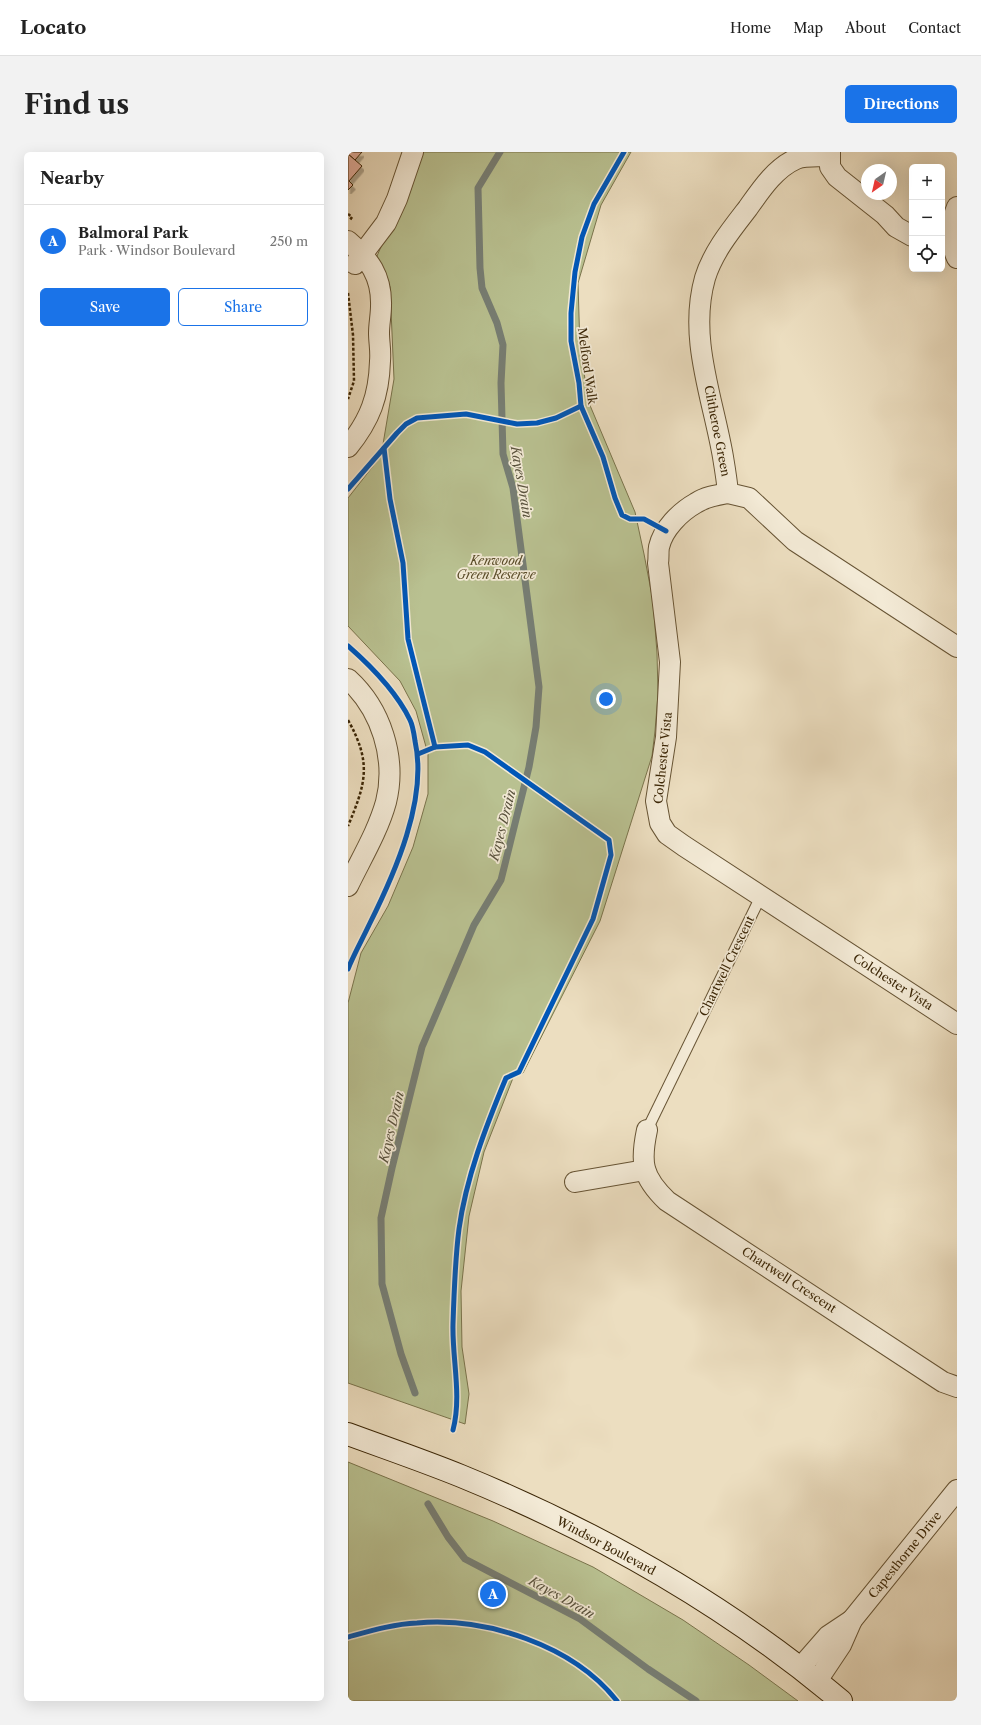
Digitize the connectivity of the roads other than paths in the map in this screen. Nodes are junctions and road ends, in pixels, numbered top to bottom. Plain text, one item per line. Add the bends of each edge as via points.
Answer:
1 (413, 152) edge
2 (829, 154) edge
3 (957, 207) edge
4 (886, 215) junction
5 (909, 222) edge
6 (909, 234) edge
7 (951, 234) edge
8 (348, 241) edge
9 (355, 258) edge
10 (957, 258) edge
11 (348, 447) edge
12 (728, 493) junction
13 (957, 647) edge
14 (348, 679) edge
15 (348, 886) edge
16 (761, 896) junction
17 (957, 1024) edge
18 (647, 1130) joint
19 (645, 1170) junction
20 (575, 1182) dead end
21 (950, 1384) edge
22 (957, 1398) edge
23 (348, 1434) edge
24 (957, 1490) edge
25 (852, 1620) junction
26 (800, 1668) junction
27 (817, 1681) junction
28 (841, 1701) edge

1 - 9 street via 386,223
2 - 4 street via 830,167 837,177
2 - 12 street, Clitheroe Green via 797,158 780,169 757,195 722,243 706,278 701,297 701,353
3 - 7 street
4 - 5 street
4 - 6 street via 896,227
7 - 10 street
8 - 9 street
9 - 11 street via 370,262 380,289 380,366 372,410
12 - 13 street, Clitheroe Green via 749,498 795,541
12 - 16 street, Colchester Vista via 696,502 666,531 659,547 658,563 670,662 666,737 656,801 660,823 667,834
14 - 15 street via 362,693 379,720 384,734 389,768 386,802
16 - 17 street, Colchester Vista
16 - 18 lane, Chartwell Crescent
18 - 19 street, Chartwell Crescent via 642,1152
19 - 20 street
19 - 21 street, Chartwell Crescent via 652,1187 667,1201
21 - 22 street, Chartwell Crescent
23 - 26 street, Windsor Boulevard via 462,1476 566,1523 675,1583 775,1648
24 - 25 street, Capesthorne Drive
25 - 26 street, Capesthorne Drive via 828,1636
25 - 27 street, Capesthorne Drive via 842,1645
26 - 27 street, Windsor Boulevard
27 - 28 street, Windsor Boulevard

